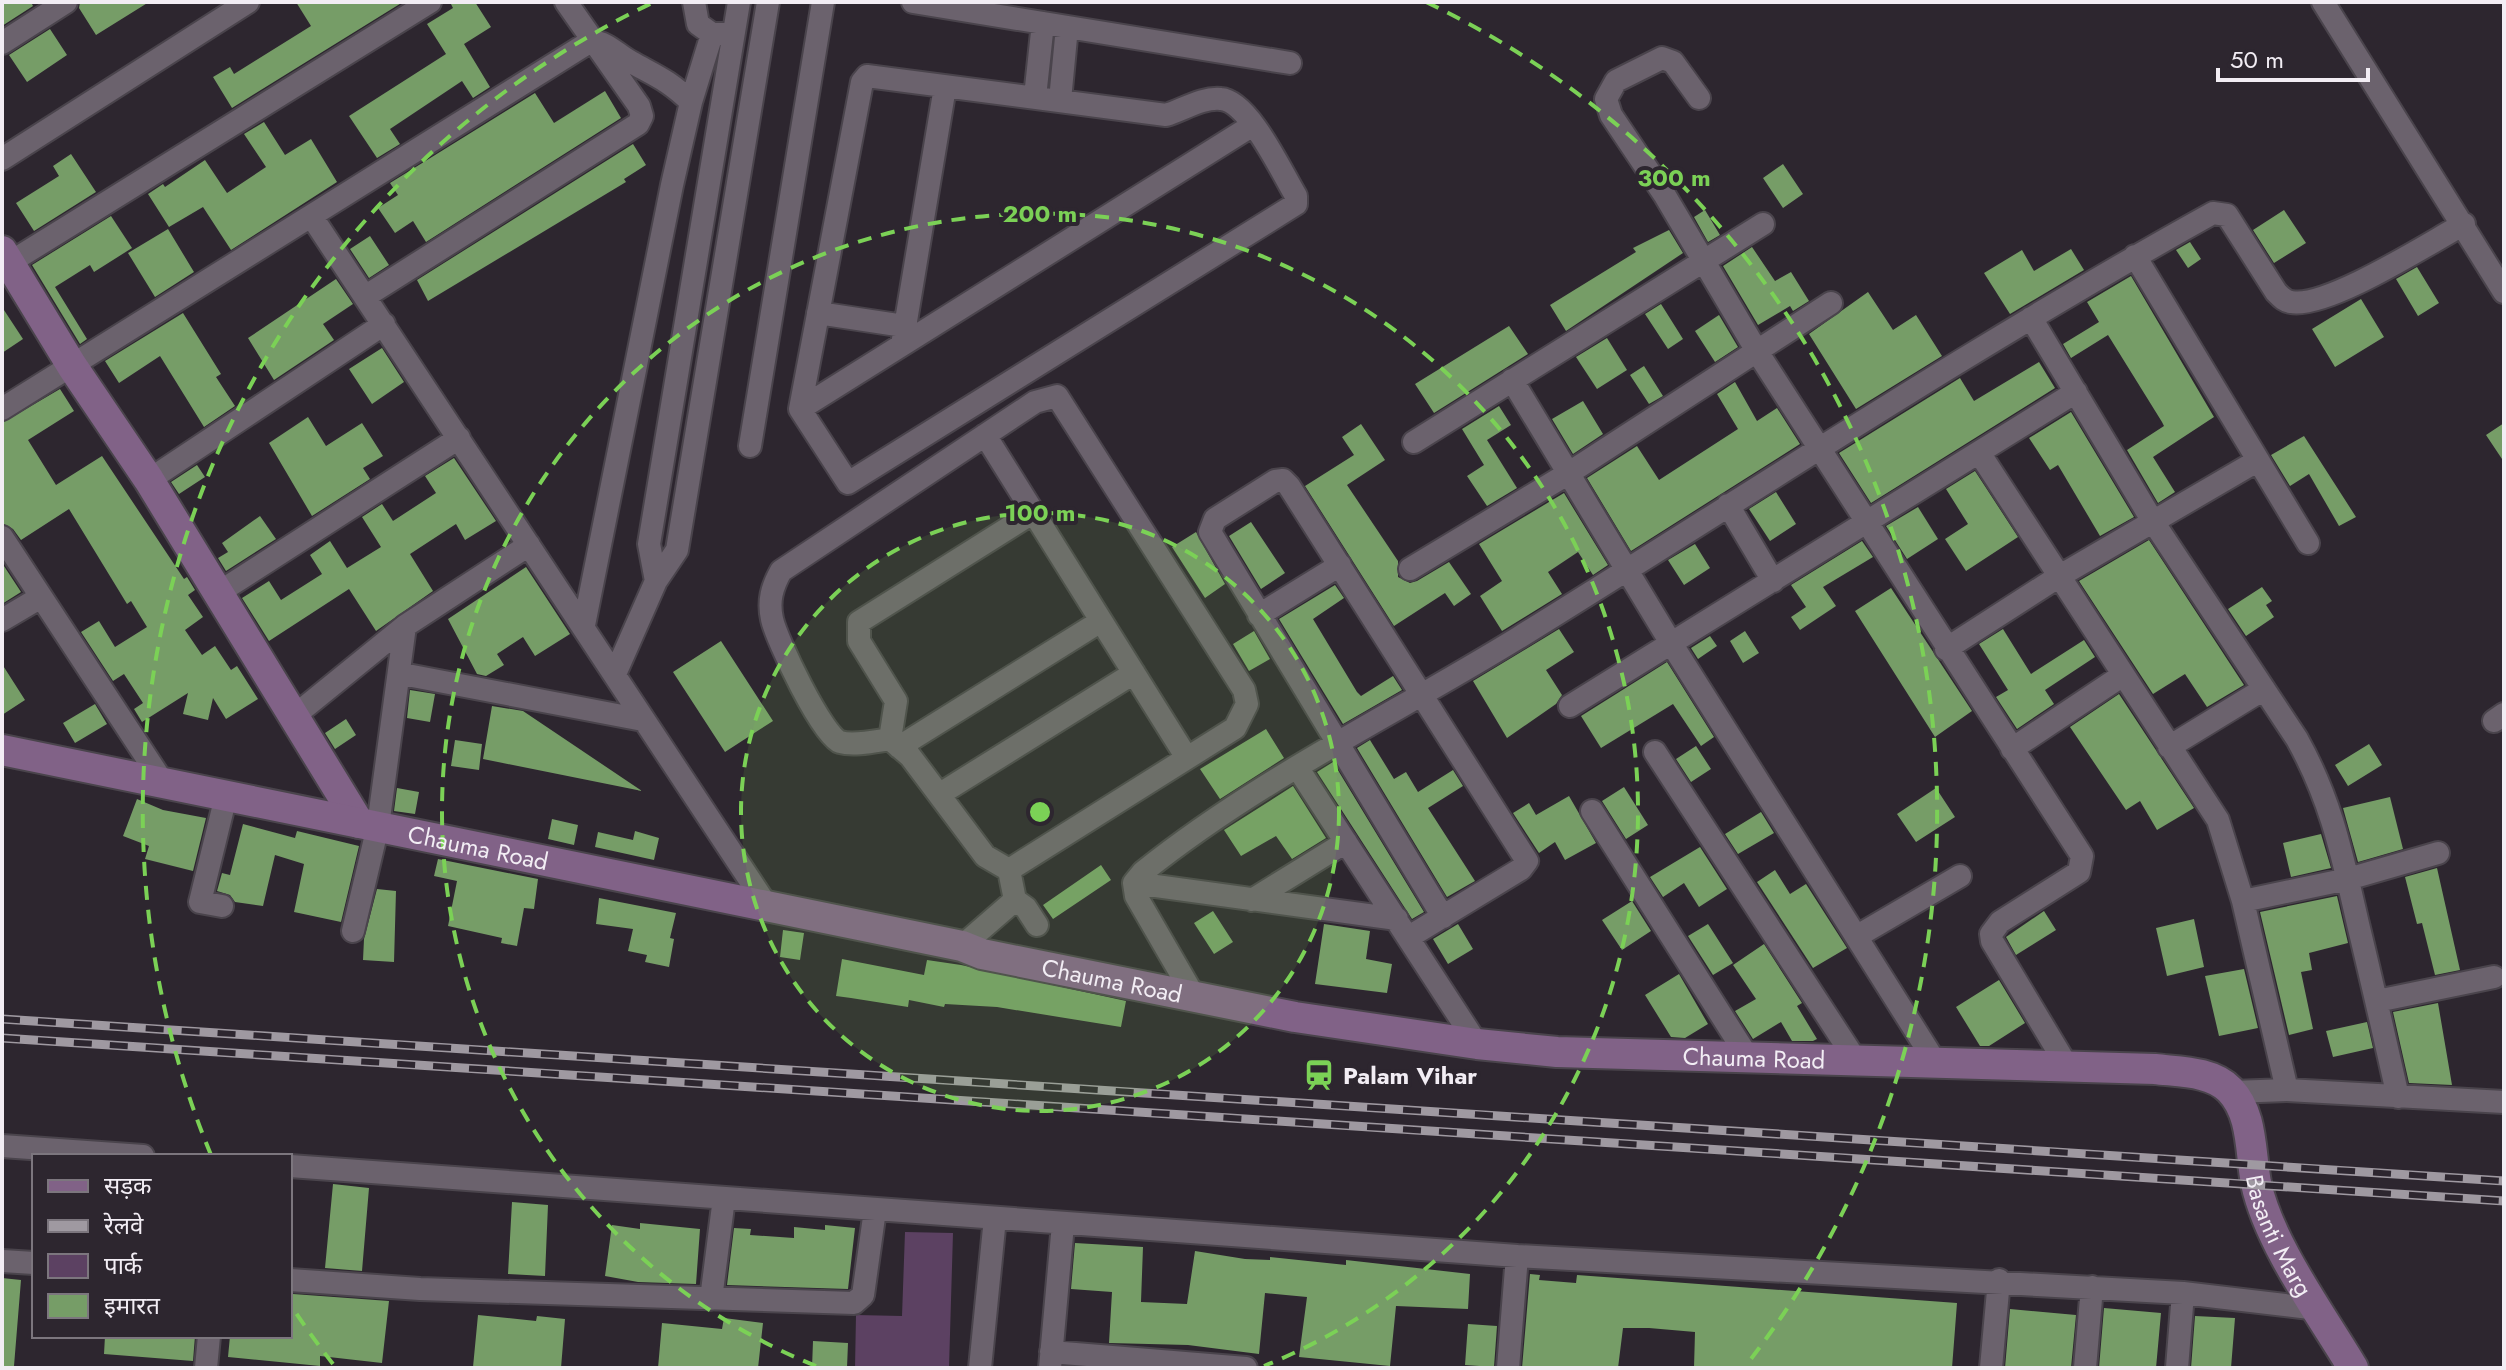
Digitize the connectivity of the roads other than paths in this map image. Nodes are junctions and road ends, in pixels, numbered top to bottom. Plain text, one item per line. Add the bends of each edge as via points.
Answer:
1 (66, 2) edge
2 (248, 2) edge
3 (430, 2) edge
4 (566, 2) edge
5 (694, 2) edge
6 (739, 2) edge
7 (768, 2) edge
8 (823, 2) edge
9 (913, 2) edge
10 (2323, 2) edge
11 (1043, 23) junction
12 (1067, 27) junction
13 (723, 34) junction
14 (591, 41) junction
15 (2, 43) edge
16 (1290, 63) dead end
17 (945, 87) junction
18 (1035, 97) junction
19 (1699, 98) dead end
20 (1060, 100) junction
21 (691, 102) junction
22 (1253, 125) junction
23 (2, 159) edge
24 (312, 217) junction
25 (1763, 224) dead end
26 (2464, 224) junction
27 (2135, 256) junction
28 (6, 257) edge
29 (1703, 263) junction
30 (2504, 292) edge
31 (366, 296) junction
32 (1831, 303) dead end
33 (818, 313) junction
34 (2031, 318) junction
35 (384, 324) junction
36 (903, 336) junction
37 (1758, 353) junction
38 (72, 366) junction
39 (1512, 380) junction
40 (2076, 392) junction
41 (2, 409) edge
42 (800, 409) junction
43 (985, 435) junction
44 (459, 438) junction
45 (1414, 442) dead end
46 (750, 446) dead end
47 (1819, 446) junction
48 (1980, 454) junction
49 (2257, 461) junction
50 (1569, 473) junction
51 (149, 480) junction
52 (1728, 505) junction
53 (1034, 512) junction
54 (2152, 520) junction
55 (1866, 523) junction
56 (2, 537) edge
57 (2308, 543) dead end
58 (529, 545) junction
59 (1340, 565) junction
60 (1410, 569) dead end
61 (1626, 570) junction
62 (2058, 577) junction
63 (656, 581) junction
64 (1773, 581) junction
65 (218, 593) junction
66 (41, 597) junction
67 (1259, 615) junction
68 (2, 620) edge
69 (1101, 621) junction
70 (584, 625) junction
71 (405, 626) junction
72 (1671, 643) junction
73 (1946, 649) junction
74 (1134, 673) junction
75 (402, 674) junction
76 (615, 674) junction
77 (2123, 675) junction
78 (2264, 689) junction
79 (1420, 693) junction
80 (1570, 706) dead end
81 (293, 717) junction
82 (643, 720) junction
83 (894, 743) junction
84 (1335, 743) junction
85 (2169, 747) junction
86 (2012, 749) junction
87 (2, 750) edge
88 (1655, 752) dead end
89 (1187, 758) junction
90 (1297, 767) junction
91 (162, 781) junction
92 (940, 794) junction
93 (226, 796) junction
94 (1592, 811) dead end
95 (369, 825) junction
96 (1346, 842) junction
97 (2438, 853) dead end
98 (1009, 870) junction
99 (1960, 876) dead end
100 (2348, 879) junction
101 (1134, 883) junction
102 (1015, 900) junction
103 (1252, 900) junction
104 (2243, 901) junction
105 (222, 906) dead end
106 (767, 906) junction
107 (1443, 917) junction
108 (1858, 923) junction
109 (1037, 925) dead end
110 (1403, 928) junction
111 (353, 931) dead end
112 (962, 946) junction
113 (1881, 954) dead end
114 (2494, 977) dead end
115 (1195, 998) junction
116 (2377, 1001) junction
117 (1477, 1044) junction
118 (1749, 1059) junction
119 (1855, 1059) junction
120 (1934, 1060) junction
121 (2067, 1066) junction
122 (2287, 1090) junction
123 (2233, 1092) junction
124 (2398, 1097) junction
125 (2504, 1102) edge
126 (2, 1146) edge
127 (115, 1154) edge
128 (292, 1166) edge
129 (724, 1198) junction
130 (875, 1210) junction
131 (995, 1218) junction
132 (1063, 1224) junction
133 (1517, 1256) junction
134 (2, 1261) edge
135 (32, 1263) edge
136 (292, 1280) edge
137 (1999, 1280) junction
138 (2092, 1287) junction
139 (2183, 1293) junction
140 (711, 1299) junction
141 (2318, 1309) junction
142 (209, 1338) edge
143 (1050, 1360) edge
144 (206, 1368) edge
145 (980, 1368) edge
146 (1246, 1368) edge
147 (1508, 1368) edge
148 (1991, 1368) edge
149 (2085, 1368) edge
150 (2177, 1368) edge
151 (2353, 1368) edge

1 - 15 street
2 - 23 street
3 - 28 street
4 - 14 street
5 - 13 street via 698,24
6 - 13 street
7 - 63 street via 677,550
8 - 46 street
9 - 11 street
10 - 26 street
11 - 12 street
11 - 18 street
12 - 16 street
12 - 20 street
13 - 21 street
13 - 63 street via 649,544
14 - 21 street via 665,77
14 - 24 street
14 - 31 street via 639,106 638,124
17 - 18 street
17 - 33 street via 871,76 862,82
17 - 36 street
18 - 20 street
19 - 29 street via 1673,62 1662,58 1616,81 1606,99
20 - 22 street via 1166,115 1221,98 1243,110
21 - 70 street
22 - 36 street
22 - 42 street via 1296,196 1294,207 851,482 842,478
24 - 31 street
24 - 38 street
25 - 29 street
26 - 27 street via 2340,291 2300,303 2287,302 2276,292 2227,215 2220,212
26 - 30 street
27 - 34 street
27 - 49 street
28 - 38 street
29 - 37 street
29 - 39 street
31 - 35 street
32 - 37 street
33 - 36 street
33 - 42 street
34 - 40 street
34 - 47 street
35 - 44 street
35 - 51 street
36 - 42 street
37 - 47 street
37 - 50 street
38 - 41 street
38 - 51 street
39 - 45 street
39 - 50 street
40 - 48 street
40 - 54 street
43 - 53 street
43 - 83 street via 781,571 773,584 772,619 781,647 831,736 841,742
43 - 89 street via 1045,397 1057,396 1244,690 1242,719
44 - 58 street
44 - 65 street
47 - 52 street
47 - 55 street
48 - 55 street
48 - 62 street
49 - 54 street
49 - 57 street
50 - 60 street
50 - 61 street
51 - 65 street
52 - 61 street
52 - 64 street
53 - 69 street
53 - 83 street via 859,622 859,641 896,701
54 - 62 street
54 - 78 street
55 - 64 street
55 - 73 street
56 - 66 street
58 - 70 street
58 - 71 street
59 - 67 street
59 - 67 street via 1289,486 1275,481 1211,525 1210,532
59 - 79 street
61 - 72 street
61 - 79 street
62 - 73 street
62 - 77 street
63 - 76 street
64 - 72 street
65 - 81 street
66 - 68 street
66 - 91 street
67 - 84 street
69 - 74 street
69 - 83 street
70 - 76 street
71 - 75 street
71 - 81 street
72 - 80 street
72 - 108 street
73 - 86 street
74 - 89 street
74 - 92 street
75 - 82 street
75 - 95 street
76 - 82 street
77 - 85 street
77 - 86 street
78 - 85 street
78 - 100 street via 2327,799
79 - 84 street
79 - 107 street via 1527,861
81 - 95 street
82 - 106 street
83 - 92 street
84 - 90 street
84 - 107 street
85 - 104 street via 2218,820
86 - 121 street via 2083,864 2079,872 2000,922 1992,941
87 - 91 street, Chauma Road
88 - 119 street
89 - 98 street
90 - 96 street
90 - 101 street via 1157,861
91 - 93 street, Chauma Road
92 - 98 street via 985,856
93 - 95 street, Chauma Road
93 - 105 street via 200,902
94 - 118 street
95 - 106 street, Chauma Road
95 - 111 street
96 - 103 street
96 - 110 street
97 - 100 street
98 - 102 street
99 - 108 street
100 - 104 street
100 - 116 street
101 - 103 street
101 - 115 street via 1136,896
102 - 109 street
102 - 112 street
103 - 110 street
104 - 122 street
106 - 112 street, Chauma Road
107 - 110 street
108 - 113 street
108 - 120 street
110 - 117 street
112 - 115 street, Chauma Road
114 - 116 street
115 - 117 street, Chauma Road
116 - 124 street
117 - 118 street, Chauma Road
118 - 119 street, Chauma Road
119 - 120 street, Chauma Road
120 - 121 street, Chauma Road
121 - 123 street, Chauma Road via 2184,1073 2219,1079
122 - 123 street
122 - 124 street
123 - 141 street, Basanti Marg via 2247,1119 2257,1185 2270,1222
124 - 125 street
126 - 127 street
128 - 129 street
129 - 130 street
129 - 140 street
130 - 131 street
130 - 140 street via 859,1300
131 - 132 street
131 - 145 street
132 - 133 street
132 - 143 street
133 - 137 street
133 - 147 street
134 - 135 street
136 - 140 street
137 - 138 street
137 - 148 street
138 - 139 street
138 - 149 street
139 - 141 street
139 - 150 street
141 - 151 street, Basanti Marg
142 - 144 street
143 - 146 street

